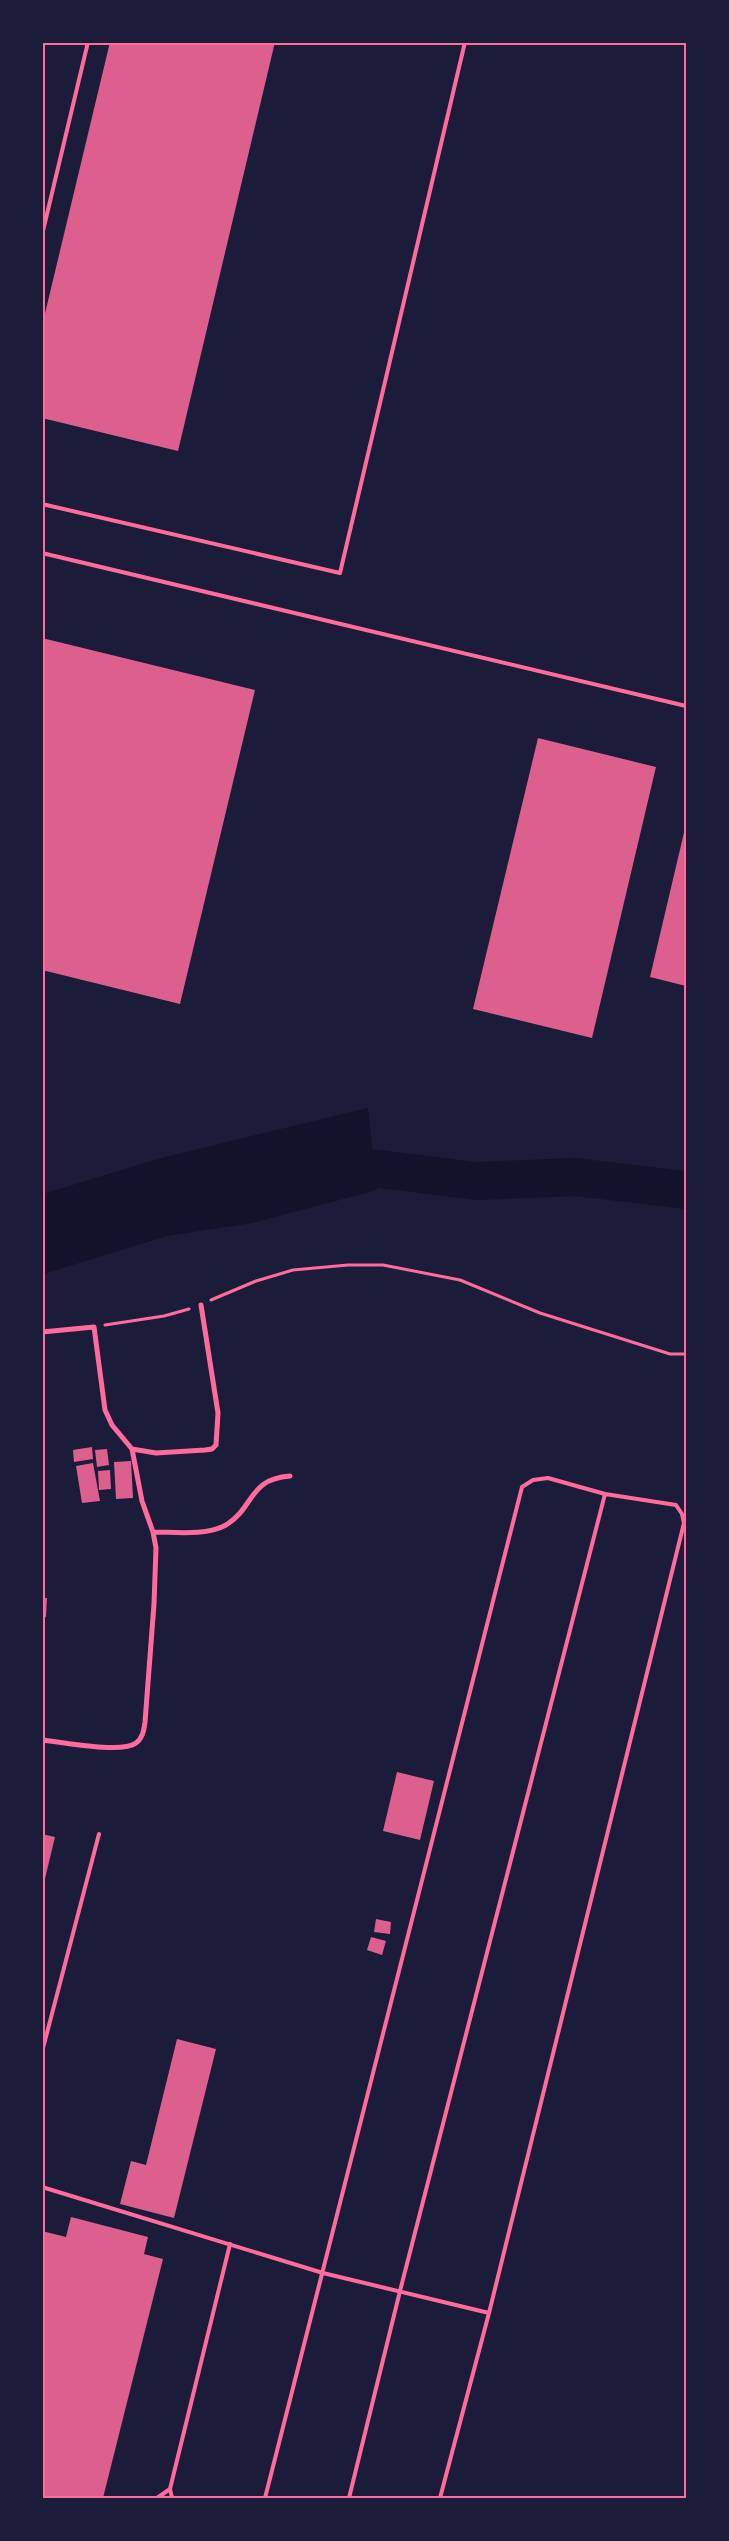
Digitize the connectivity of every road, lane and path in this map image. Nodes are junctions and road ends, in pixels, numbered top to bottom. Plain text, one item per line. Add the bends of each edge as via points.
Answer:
1 (88, 42) edge
2 (465, 42) edge
3 (42, 235) edge
4 (42, 504) edge
5 (42, 553) edge
6 (686, 706) edge
7 (201, 1305) junction
8 (94, 1327) junction
9 (42, 1332) edge
10 (686, 1354) edge
11 (132, 1449) junction
12 (290, 1476) dead end
13 (605, 1494) junction
14 (153, 1532) junction
15 (42, 1740) edge
16 (99, 1834) dead end
17 (42, 2052) edge
18 (42, 2187) edge
19 (230, 2244) junction
20 (323, 2273) junction
21 (400, 2291) junction
22 (489, 2312) junction
23 (170, 2490) junction
24 (158, 2498) edge
25 (172, 2498) edge
26 (266, 2498) edge
27 (349, 2498) edge
28 (440, 2498) edge

1 - 3 lane
2 - 4 lane via 340,573
5 - 6 lane
7 - 8 path via 164,1316
7 - 10 path via 256,1280 293,1270 348,1265 384,1266 460,1280 540,1313 670,1354
7 - 11 street via 218,1413 216,1445 204,1450 156,1452
8 - 9 street
8 - 11 street via 108,1418
11 - 14 street via 142,1501
12 - 14 street via 269,1478 235,1518 225,1525 196,1531
13 - 20 lane via 548,1478 533,1480 522,1487
13 - 21 lane
13 - 22 lane via 676,1505 684,1523
14 - 15 street via 156,1548 154,1604 144,1732 136,1744 114,1748
16 - 17 lane
18 - 19 lane
19 - 20 lane
19 - 23 lane
20 - 21 lane
20 - 26 lane
21 - 22 lane
21 - 27 lane
22 - 28 lane
23 - 24 lane
23 - 25 lane

